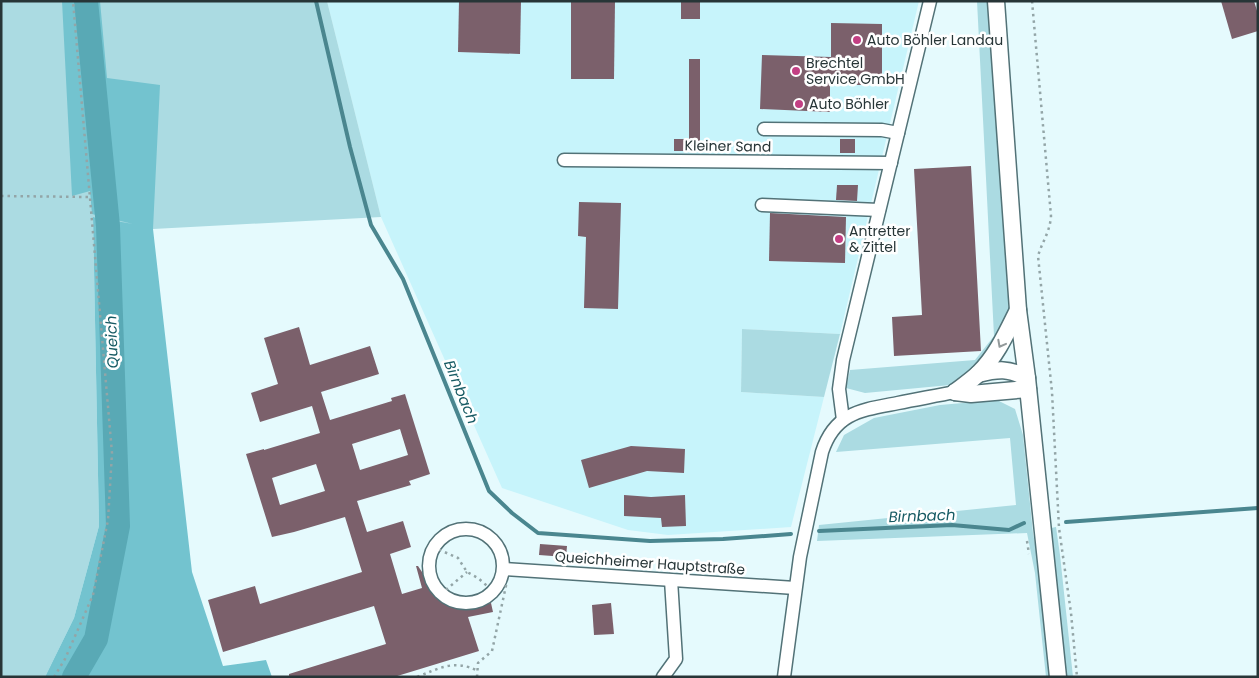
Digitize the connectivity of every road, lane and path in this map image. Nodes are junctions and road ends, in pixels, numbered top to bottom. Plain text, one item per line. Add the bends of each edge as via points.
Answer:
1 (73, 1) edge
2 (930, 1) edge
3 (996, 1) edge
4 (1032, 1) edge
5 (764, 129) dead end
6 (898, 133) junction
7 (564, 160) dead end
8 (891, 163) junction
9 (1, 196) edge
10 (90, 196) junction
11 (762, 205) dead end
12 (879, 210) junction
13 (1018, 310) junction
14 (978, 374) junction
15 (1028, 383) junction
16 (955, 392) junction
17 (843, 420) junction
18 (433, 548) junction
19 (506, 569) junction
20 (467, 572) junction
21 (670, 580) junction
22 (795, 588) junction
23 (493, 591) junction
24 (441, 594) junction
25 (478, 671) junction
26 (54, 677) edge
27 (416, 677) edge
28 (477, 677) edge
29 (663, 677) edge
30 (784, 677) edge
31 (1058, 677) edge
32 (1076, 677) edge

1 - 10 path
2 - 6 street
3 - 13 main road
4 - 32 path via 1051,216 1050,228 1038,256 1052,392 1059,528
5 - 6 street via 882,130
6 - 8 street
7 - 8 street, Kleiner Sand
8 - 12 street
9 - 10 path
10 - 26 path via 112,453 108,520 93,595
11 - 12 street
12 - 17 street via 843,360 839,389
13 -> 14 main road via 996,353
13 - 15 main road
14 - 15 main road via 1012,371
14 - 16 main road
15 - 16 main road via 971,394
15 - 31 main road
16 - 17 street via 861,410
17 - 22 street via 827,439 822,452
18 - 19 street via 454,530 480,530 498,546
18 - 20 path via 458,558
18 - 24 street via 429,572
19 - 21 street, Queichheimer Hauptstraße
19 - 23 street
19 - 25 path via 503,606 492,651 478,663
20 - 23 path
20 - 24 path
21 - 22 street, Queichheimer Hauptstraße
21 - 29 street via 676,660
22 - 30 street
23 - 24 street via 475,603 463,604
25 - 27 path via 466,665 452,664
25 - 28 path

